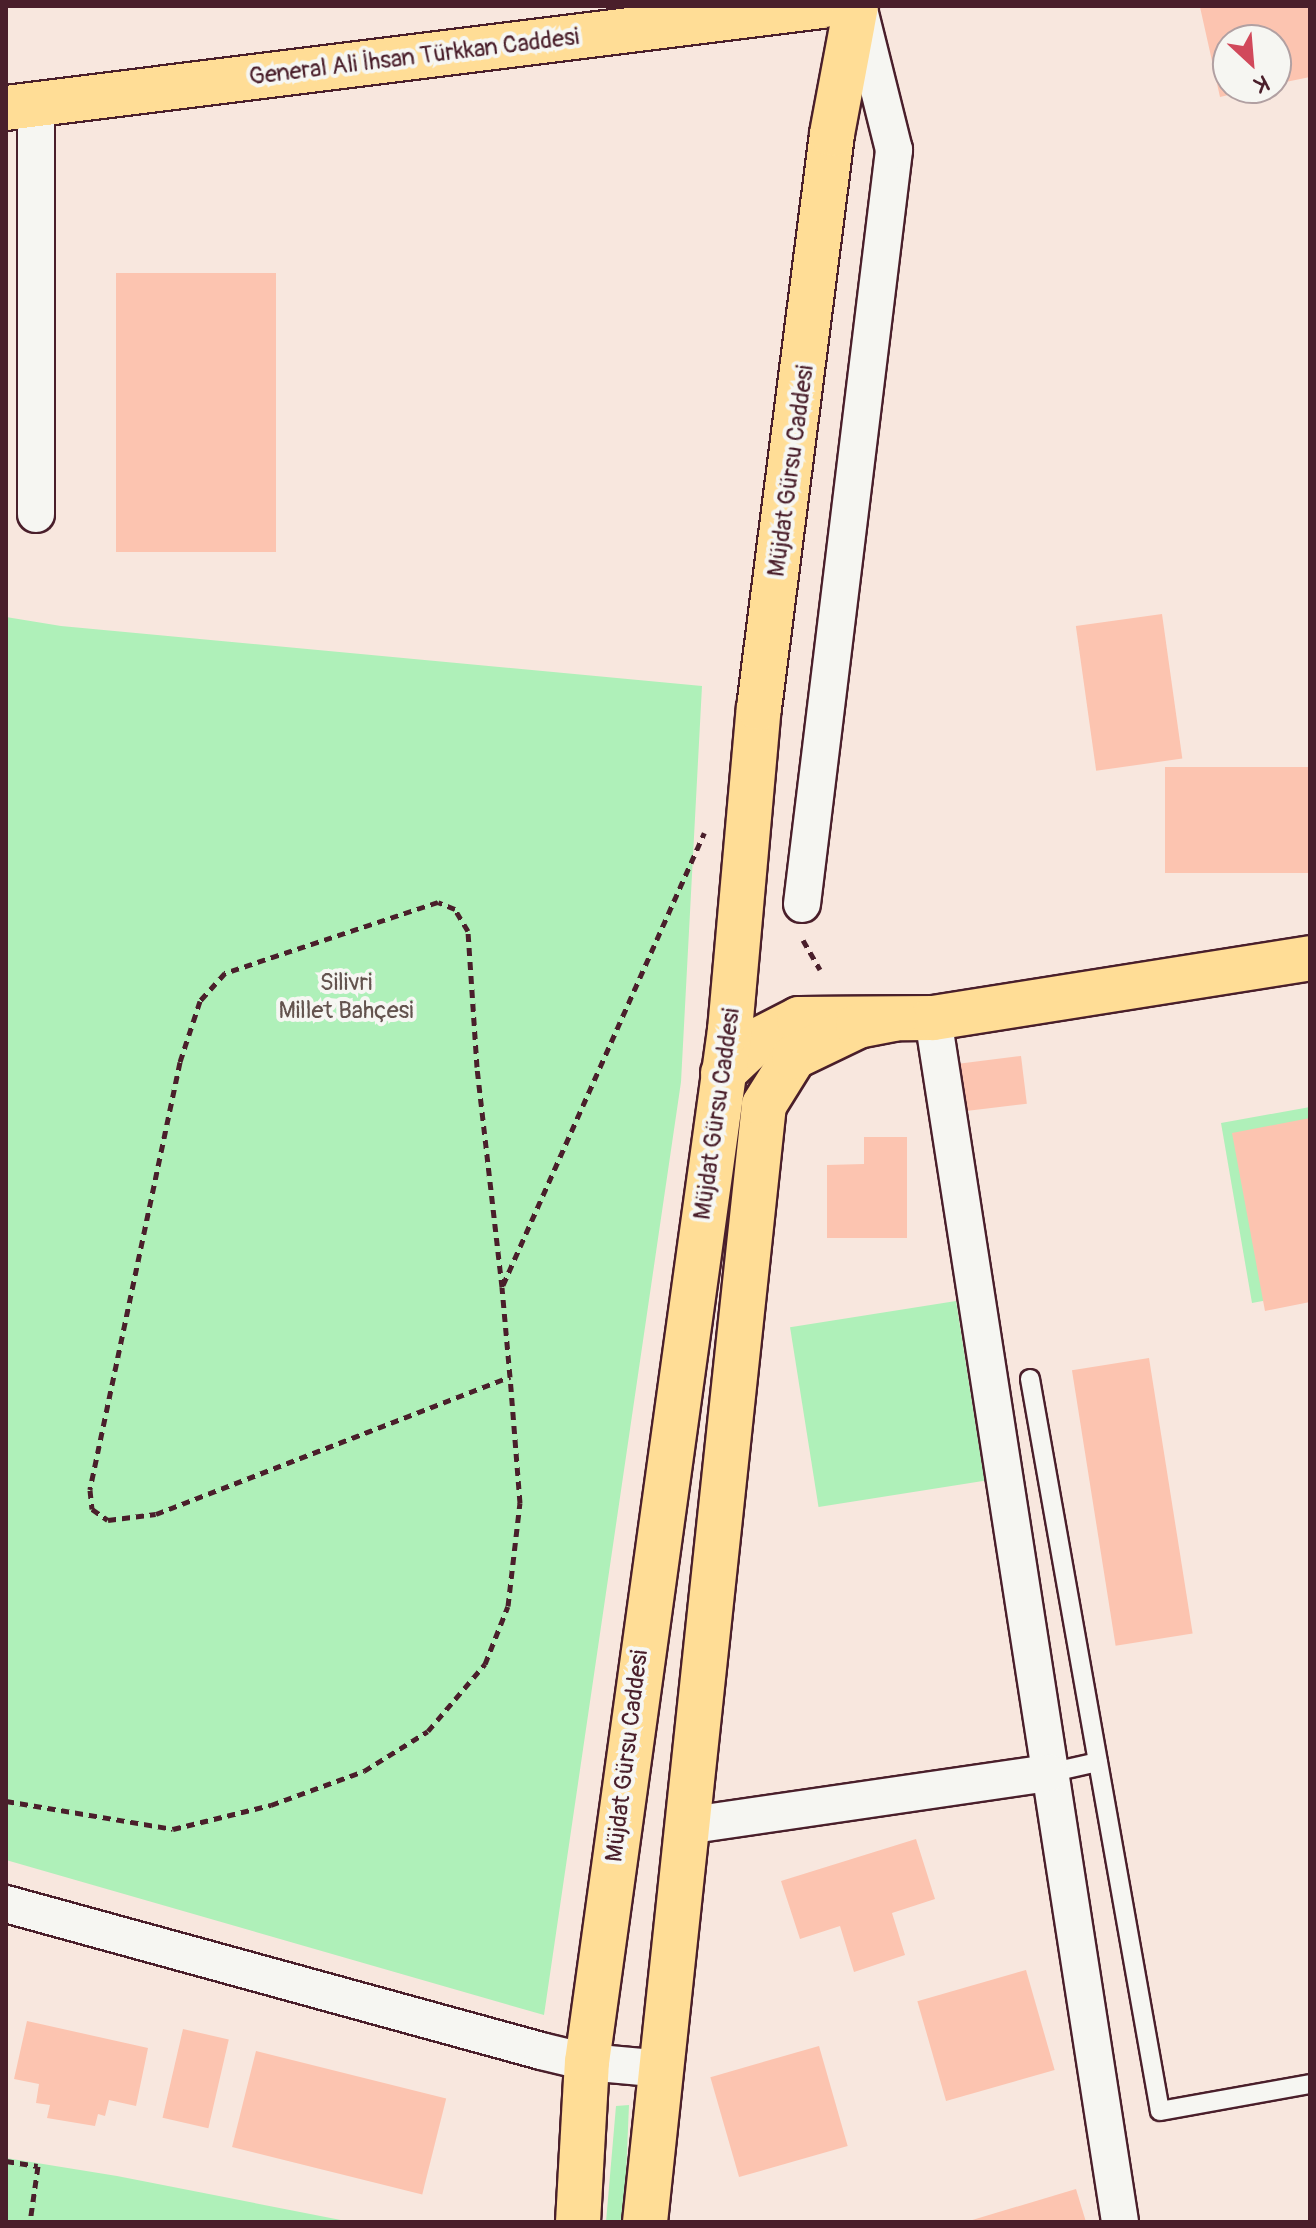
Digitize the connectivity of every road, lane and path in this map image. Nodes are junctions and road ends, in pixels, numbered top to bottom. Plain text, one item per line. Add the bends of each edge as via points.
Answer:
1 (822, 6) edge
2 (857, 6) edge
3 (732, 13) edge
4 (21, 106) edge
5 (36, 514) dead end
6 (708, 824) dead end
7 (802, 904) dead end
8 (1310, 958) edge
9 (914, 1019) junction
10 (723, 1073) junction
11 (502, 1287) junction
12 (510, 1377) junction
13 (1030, 1379) dead end
14 (1098, 1762) junction
15 (1049, 1773) junction
16 (6, 1801) edge
17 (685, 1826) junction
18 (6, 1904) edge
19 (587, 2062) junction
20 (664, 2069) junction
21 (1310, 2084) edge
22 (6, 2161) edge
23 (30, 2222) edge
24 (578, 2222) edge
25 (645, 2222) edge
26 (1120, 2222) edge

1 - 3 main road, General Ali İhsan Türkkan Caddesi
2 - 7 street via 894,150
2 - 10 main road, Müjdat Gürsu Caddesi via 832,134 759,708 745,902
3 - 4 main road, General Ali İhsan Türkkan Caddesi
4 - 5 street
6 - 11 path
8 - 9 main road
9 - 10 main road via 799,1019 758,1040
9 - 15 street
9 - 17 main road, Müjdat Gürsu Caddesi via 858,1026 794,1057 764,1105
10 - 19 main road, Müjdat Gürsu Caddesi
11 - 12 path
11 - 12 path via 468,931 455,909 438,902 225,973 200,1001 180,1062 90,1490 92,1509 108,1520 156,1514
12 - 16 path via 520,1503 508,1606 485,1664 428,1731 364,1771 271,1805 173,1829
13 - 14 lane
14 - 15 lane
14 - 21 lane via 1160,2111
15 - 17 street
15 - 26 street
17 - 20 main road, Müjdat Gürsu Caddesi
18 - 19 street
19 - 20 street
19 - 24 main road, Müjdat Gürsu Caddesi
20 - 25 main road, Müjdat Gürsu Caddesi
22 - 23 path via 38,2166

